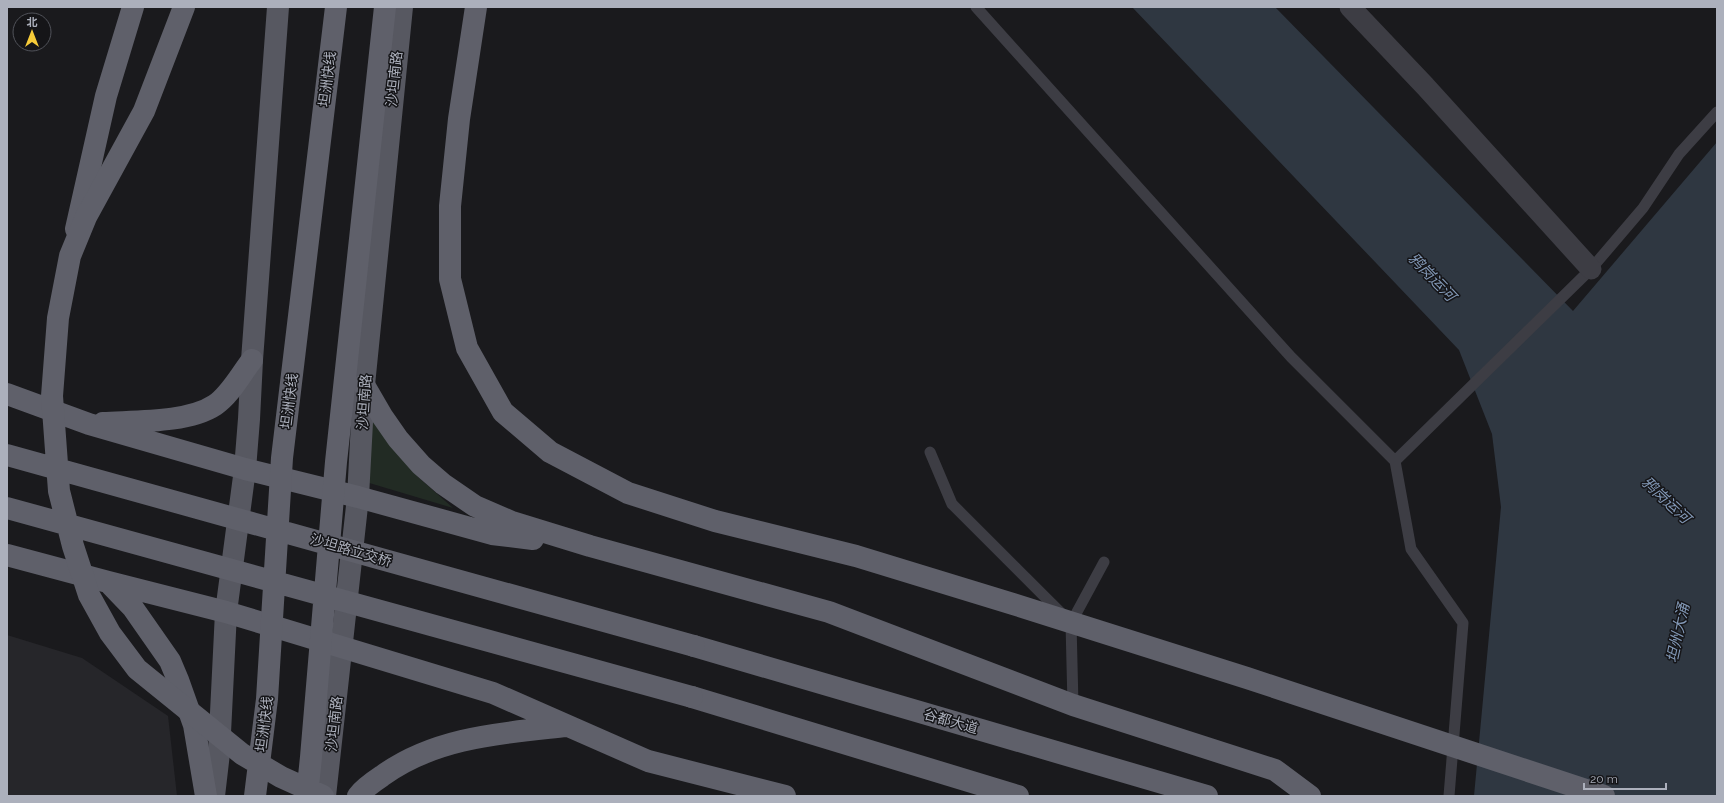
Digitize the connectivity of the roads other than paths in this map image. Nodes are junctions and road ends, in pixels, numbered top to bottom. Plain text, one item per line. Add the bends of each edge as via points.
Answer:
1 (133, 7) edge
2 (184, 7) edge
3 (278, 7) edge
4 (336, 7) edge
5 (385, 7) edge
6 (402, 7) edge
7 (476, 7) edge
8 (976, 7) edge
9 (1350, 7) edge
10 (1717, 112) edge
11 (70, 256) junction
12 (1591, 269) junction
13 (252, 360) junction
14 (364, 385) junction
15 (7, 394) edge
16 (89, 424) junction
17 (930, 452) dead end
18 (7, 455) edge
19 (1395, 461) junction
20 (245, 469) junction
21 (358, 497) junction
22 (7, 508) edge
23 (590, 546) junction
24 (7, 555) edge
25 (1104, 562) dead end
26 (108, 582) junction
27 (226, 612) junction
28 (1071, 623) junction
29 (694, 646) joint
30 (342, 647) junction
31 (1073, 706) junction
32 (566, 726) junction
33 (206, 796) edge
34 (214, 796) edge
35 (255, 796) edge
36 (307, 796) edge
37 (324, 796) edge
38 (358, 796) edge
39 (785, 796) edge
40 (1018, 796) edge
41 (1207, 796) edge
42 (1310, 796) edge
43 (1448, 796) edge
44 (1604, 796) edge

1 - 11 highway, bridge via 106,96
2 - 11 highway, bridge via 144,110 86,217
3 - 13 main road
4 - 35 highway, 坦洲快线, bridge via 282,458 267,699
5 - 36 highway, bridge via 336,462
6 - 14 main road, 沙坦南路
7 - 44 highway, bridge via 459,119 450,206 450,279 467,348 503,412 550,452 635,496 715,521 856,556 1005,601
8 - 19 lane via 1291,357
9 - 12 street
10 - 12 lane via 1679,154 1643,208
11 - 37 highway, bridge via 58,318 52,396 59,491 89,595 110,633 137,669 242,754 281,777
12 - 19 lane
13 - 16 highway via 215,405 198,413 171,419
13 - 20 main road
14 - 21 main road, 沙坦南路
14 - 23 highway via 398,439 421,465 443,484 476,506 512,522
15 - 16 highway
16 - 20 highway
17 - 28 lane via 952,504
18 - 29 highway, 沙坦路立交桥, bridge
19 - 43 lane via 1411,549 1463,623
20 - 21 highway
20 - 27 main road
21 - 23 highway via 492,534
21 - 30 main road, 沙坦南路
22 - 40 highway, bridge via 692,697
23 - 31 highway via 829,612
24 - 26 highway
25 - 28 lane
26 - 27 highway
26 - 33 highway via 133,608 170,661 194,725
27 - 30 highway
27 - 34 main road via 219,753
28 - 31 lane
29 - 41 highway, 谷都大道
30 - 32 highway via 493,693
30 - 37 main road, 沙坦南路
31 - 42 highway via 1275,770
32 - 38 highway via 464,740 428,751 391,770 362,790
32 - 39 highway via 648,761

